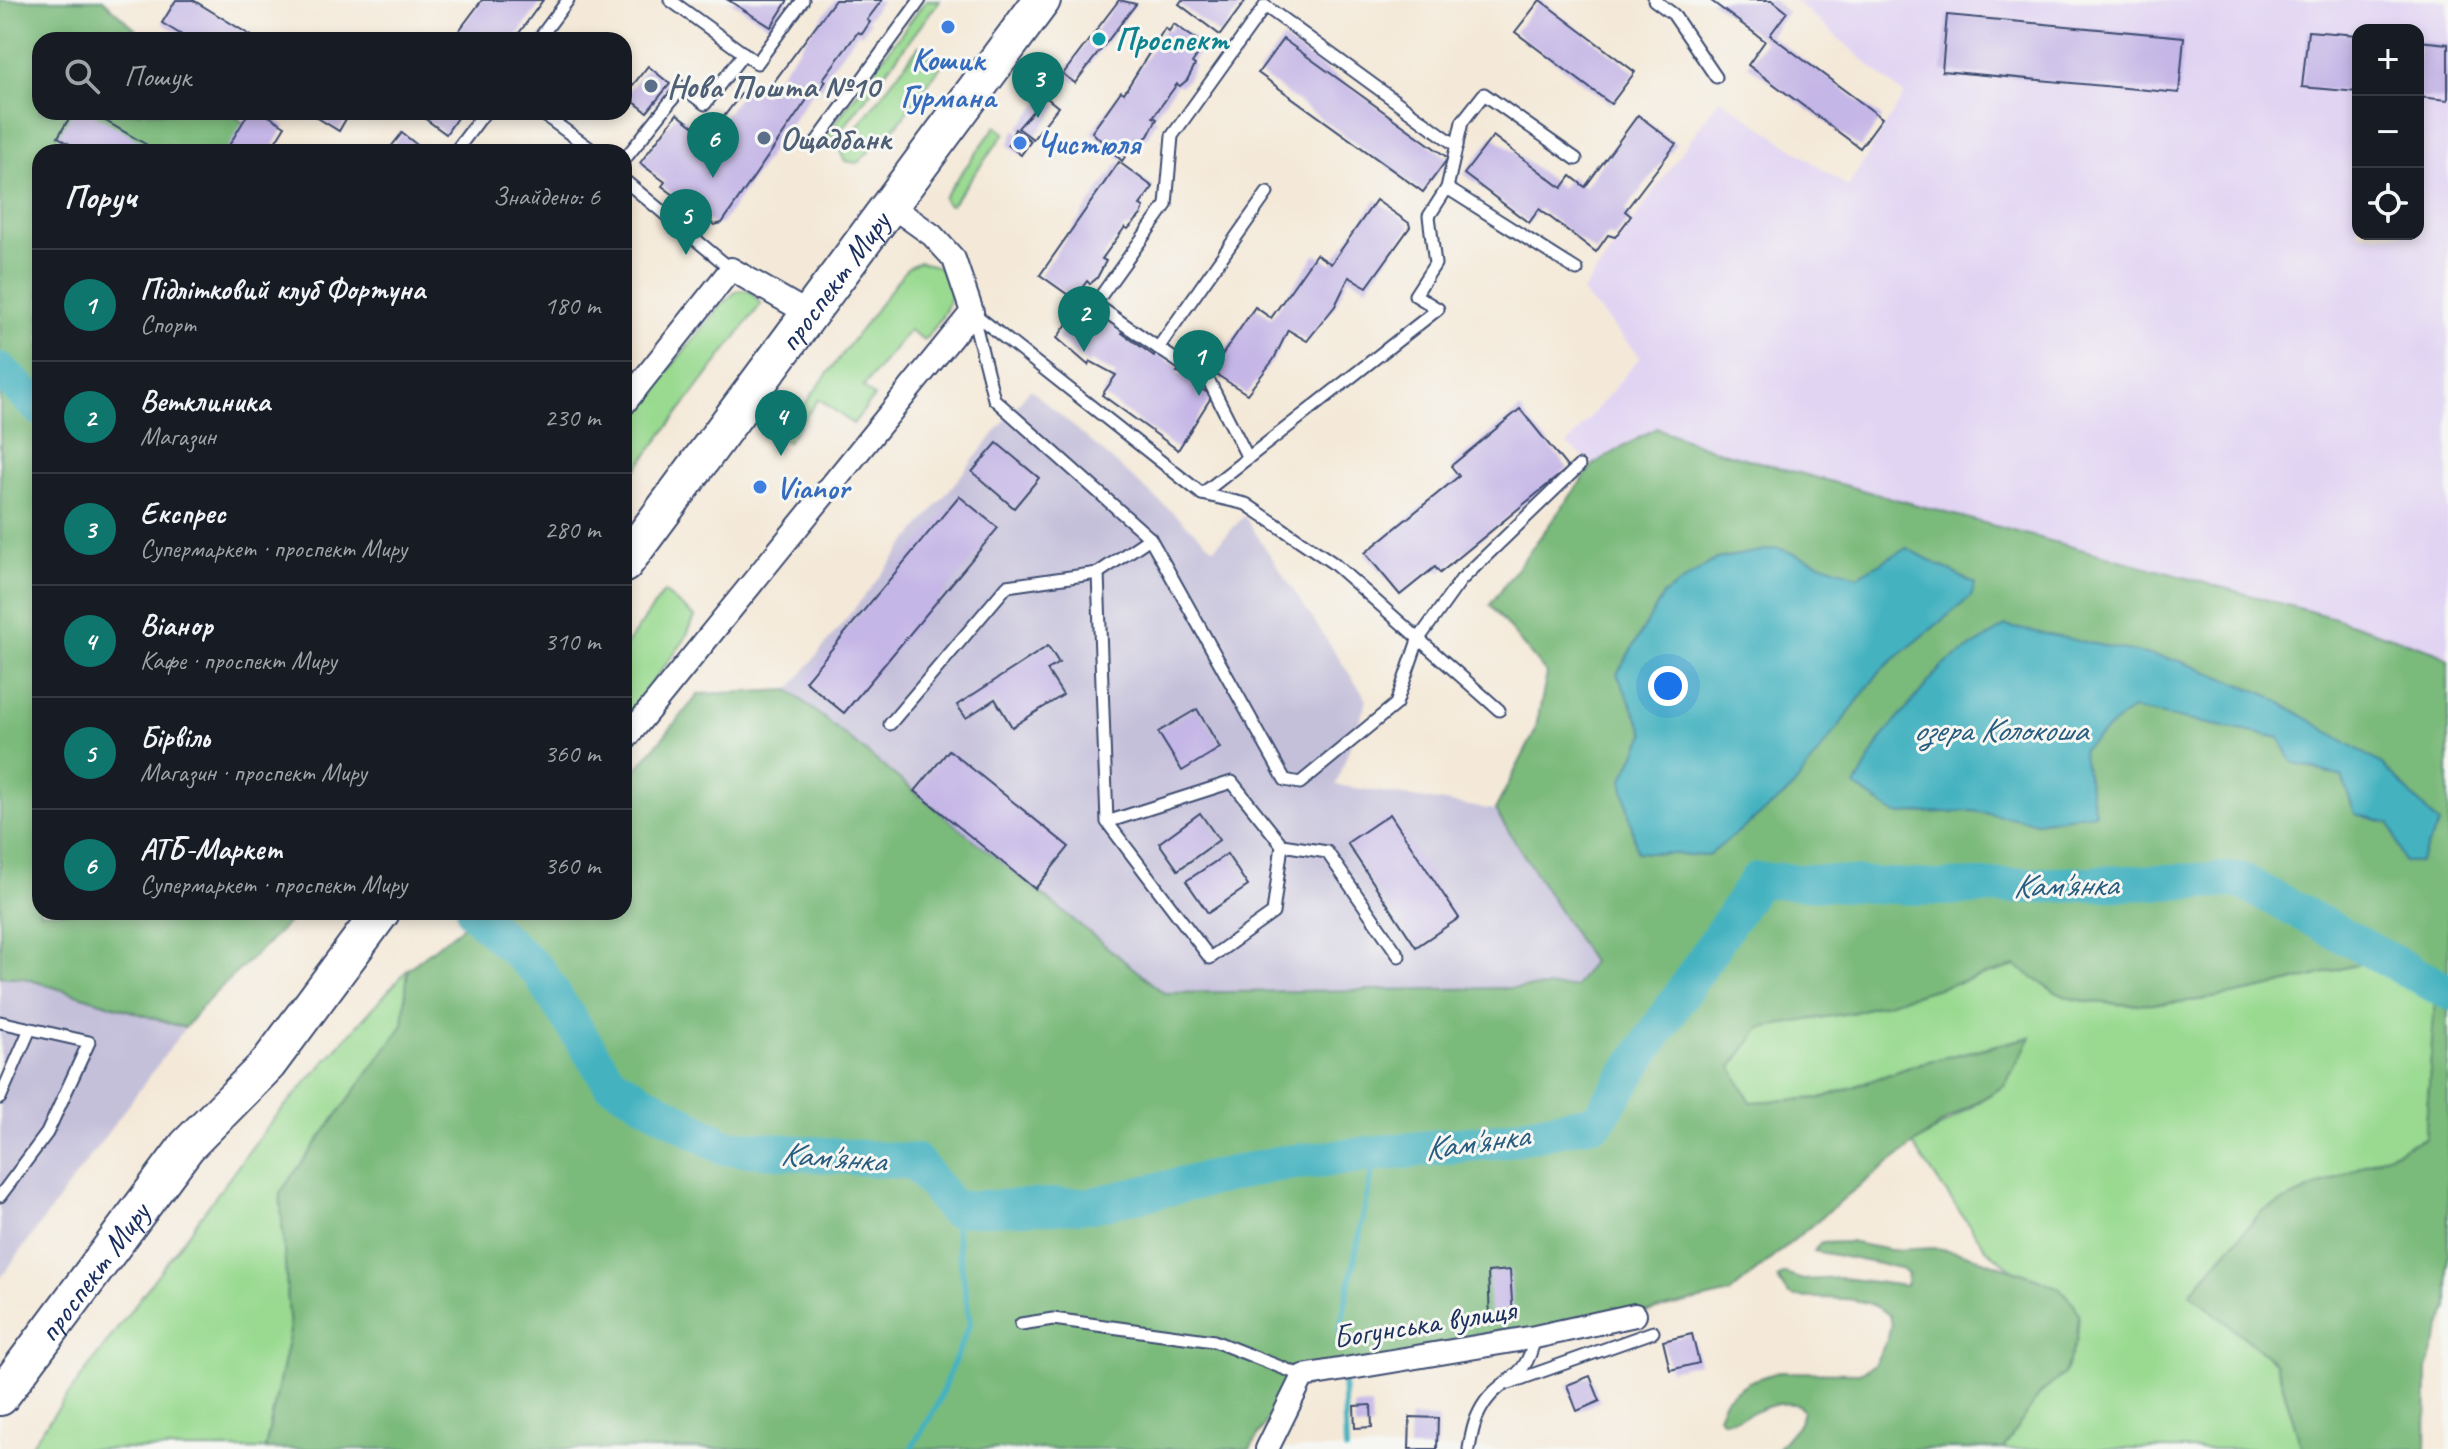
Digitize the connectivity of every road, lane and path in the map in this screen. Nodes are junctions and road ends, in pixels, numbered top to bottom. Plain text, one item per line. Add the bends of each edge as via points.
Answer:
1 (568, 0) edge
2 (670, 0) edge
3 (803, 0) edge
4 (920, 0) edge
5 (1042, 0) edge
6 (1654, 0) edge
7 (1267, 3) edge
8 (544, 32) edge
9 (744, 53) junction
10 (1716, 77) dead end
11 (479, 120) edge
12 (551, 120) edge
13 (818, 140) dead end
14 (461, 144) edge
15 (584, 144) edge
16 (1457, 146) junction
17 (632, 150) edge
18 (1576, 159) dead end
19 (632, 186) edge
20 (1447, 188) junction
21 (1267, 193) dead end
22 (890, 205) junction
23 (1577, 270) dead end
24 (741, 272) junction
25 (972, 312) junction
26 (809, 314) junction
27 (1158, 348) junction
28 (632, 395) edge
29 (1248, 458) junction
30 (1579, 466) dead end
31 (1202, 494) junction
32 (1150, 538) junction
33 (632, 553) edge
34 (1098, 573) junction
35 (1418, 640) junction
36 (1499, 710) dead end
37 (890, 724) dead end
38 (632, 731) edge
39 (1107, 822) junction
40 (1282, 845) junction
41 (345, 920) edge
42 (374, 920) edge
43 (1399, 956) dead end
44 (0, 1022) edge
45 (30, 1029) junction
46 (259, 1055) junction
47 (0, 1098) edge
48 (0, 1196) edge
49 (1635, 1315) dead end
50 (1021, 1324) dead end
51 (1653, 1332) dead end
52 (1535, 1337) junction
53 (1303, 1376) junction
54 (1509, 1383) junction
55 (0, 1397) edge
56 (1267, 1449) edge
57 (1469, 1449) edge

1 - 8 lane
2 - 9 lane
3 - 9 lane via 757,63
4 - 13 lane
5 - 22 main road, проспект Миру
6 - 10 lane via 1673,14
7 - 16 lane
7 - 27 lane via 1172,136 1166,205 1095,304
9 - 17 lane via 705,104 682,87
11 - 14 lane
12 - 15 lane
16 - 18 lane via 1462,122 1484,94
16 - 20 lane
19 - 24 lane
20 - 23 lane
20 - 29 lane via 1429,216 1435,264 1415,295 1438,309
21 - 27 lane
22 - 25 street via 932,235 954,259
22 - 26 main road, проспект Миру
24 - 26 street
24 - 28 street
25 - 31 lane
25 - 32 lane via 994,399
25 - 38 street
26 - 33 main road, проспект Миру
27 - 29 lane via 1210,383
29 - 31 lane
30 - 35 lane via 1461,580
31 - 35 lane via 1246,504 1271,520 1333,563
32 - 34 lane
32 - 35 lane via 1285,780 1300,783 1396,704
34 - 37 lane via 1007,586
34 - 39 lane
35 - 36 lane
39 - 40 lane via 1232,782
39 - 40 lane via 1210,958 1273,913
40 - 43 lane via 1327,852
41 - 46 main road, проспект Миру
42 - 46 main road, проспект Миру
44 - 45 lane
45 - 47 lane
45 - 48 lane via 89,1042 47,1133
46 - 55 main road, проспект Миру
49 - 52 street, Богунська вулиця
50 - 53 lane via 1053,1319 1214,1341
51 - 54 lane
52 - 53 street, Богунська вулиця
52 - 54 lane via 1530,1360
53 - 56 street, Богунська вулиця
54 - 57 lane via 1488,1399 1474,1423

